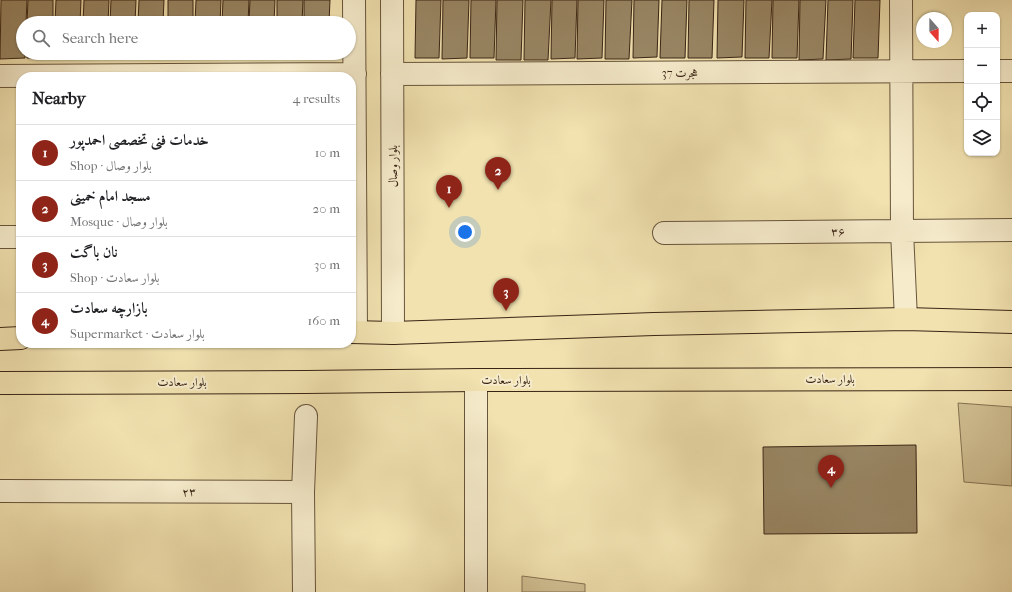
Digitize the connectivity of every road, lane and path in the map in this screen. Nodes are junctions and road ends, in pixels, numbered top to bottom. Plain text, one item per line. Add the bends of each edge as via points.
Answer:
1 (354, 0) edge
2 (392, 0) edge
3 (901, 0) edge
4 (354, 16) edge
5 (355, 60) edge
6 (964, 71) edge
7 (1000, 71) edge
8 (1012, 71) edge
9 (355, 72) edge
10 (901, 72) junction
11 (392, 74) junction
12 (0, 76) edge
13 (16, 76) edge
14 (1012, 230) edge
15 (902, 231) junction
16 (664, 233) dead end
17 (0, 237) edge
18 (16, 237) edge
19 (906, 319) junction
20 (1012, 322) edge
21 (356, 332) edge
22 (393, 333) junction
23 (16, 338) edge
24 (0, 339) edge
25 (1012, 379) edge
26 (476, 380) junction
27 (0, 383) edge
28 (306, 416) dead end
29 (0, 491) edge
30 (303, 492) junction
31 (304, 592) edge
32 (476, 592) edge

1 - 4 street
2 - 11 street, بلوار وصال
3 - 10 street
5 - 9 street
6 - 10 street, هجرت 37
7 - 8 street
10 - 11 street, هجرت 37
10 - 15 street
11 - 22 street, بلوار وصال
12 - 13 street
14 - 15 street, ۳۶
15 - 16 street, ۳۶
15 - 19 street
17 - 18 street
19 - 20 main road
19 - 22 main road
21 - 22 main road
23 - 24 main road
25 - 26 main road, بلوار سعادت
26 - 27 main road, بلوار سعادت
26 - 32 street
28 - 30 street
29 - 30 street, ۲۳
30 - 31 street

